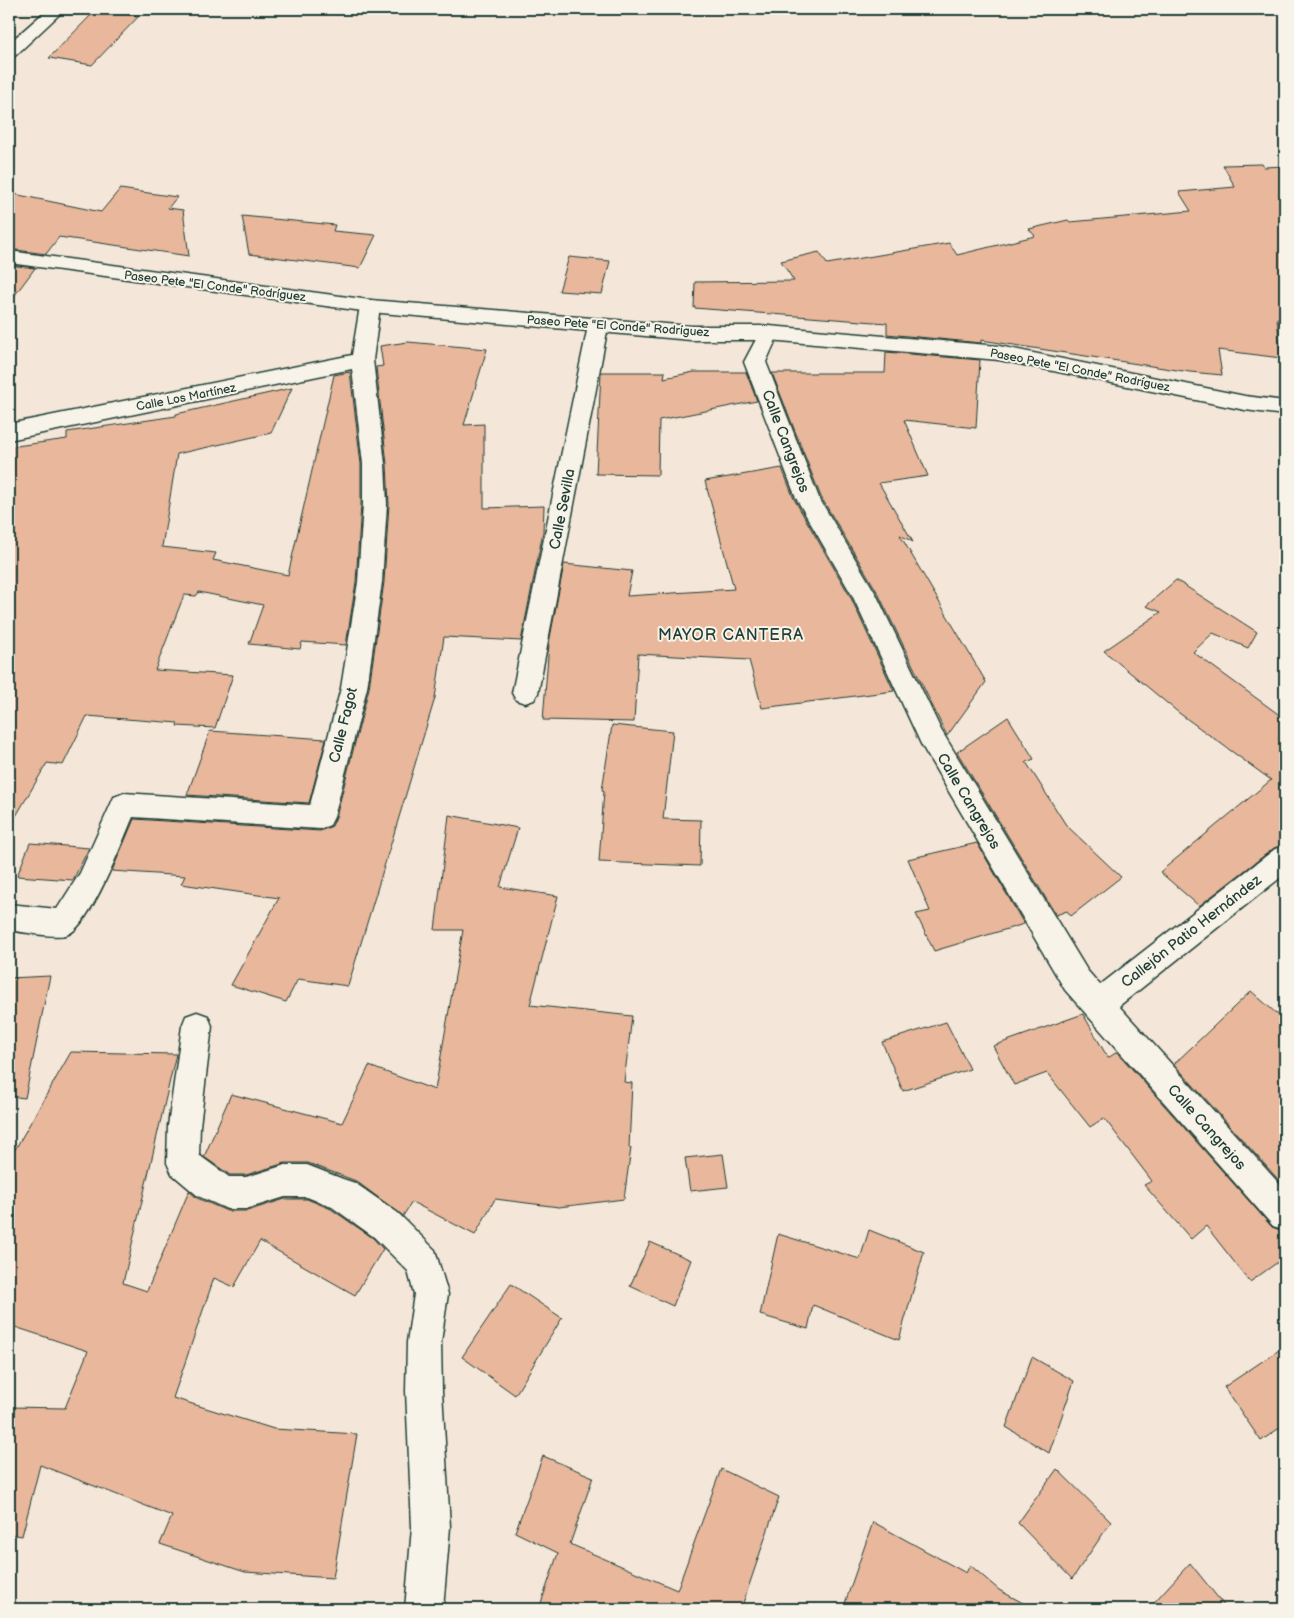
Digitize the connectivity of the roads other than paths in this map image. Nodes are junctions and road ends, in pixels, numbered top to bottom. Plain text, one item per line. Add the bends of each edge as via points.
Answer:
1 (56, 9) edge
2 (9, 52) edge
3 (9, 257) edge
4 (370, 306) junction
5 (598, 326) junction
6 (769, 333) junction
7 (362, 360) junction
8 (1285, 408) edge
9 (9, 432) edge
10 (525, 693) dead end
11 (1285, 858) edge
12 (9, 917) edge
13 (1098, 1004) junction
14 (197, 1026) dead end
15 (1285, 1214) edge
16 (424, 1609) edge

1 - 2 street
3 - 4 street, Paseo Pete "El Conde" Rodríguez
4 - 5 street, Paseo Pete "El Conde" Rodríguez
4 - 7 street, Calle Fagot
5 - 6 street, Paseo Pete "El Conde" Rodríguez via 691,333
5 - 10 street, Calle Sevilla
6 - 8 street, Paseo Pete "El Conde" Rodríguez via 999,353 1245,403
6 - 13 street, Calle Cangrejos via 755,362 808,498 864,594 930,736 1076,980
7 - 9 street, Calle Los Martínez
7 - 12 street, Calle Fagot via 374,464 370,582 354,688 320,817 124,805 91,881 64,923
11 - 13 street, Callejón Patio Hernández
13 - 15 street, Calle Cangrejos
14 - 16 street via 184,1126 183,1163 227,1193 246,1193 285,1181 307,1180 344,1196 386,1225 423,1262 431,1294 424,1342 431,1527

